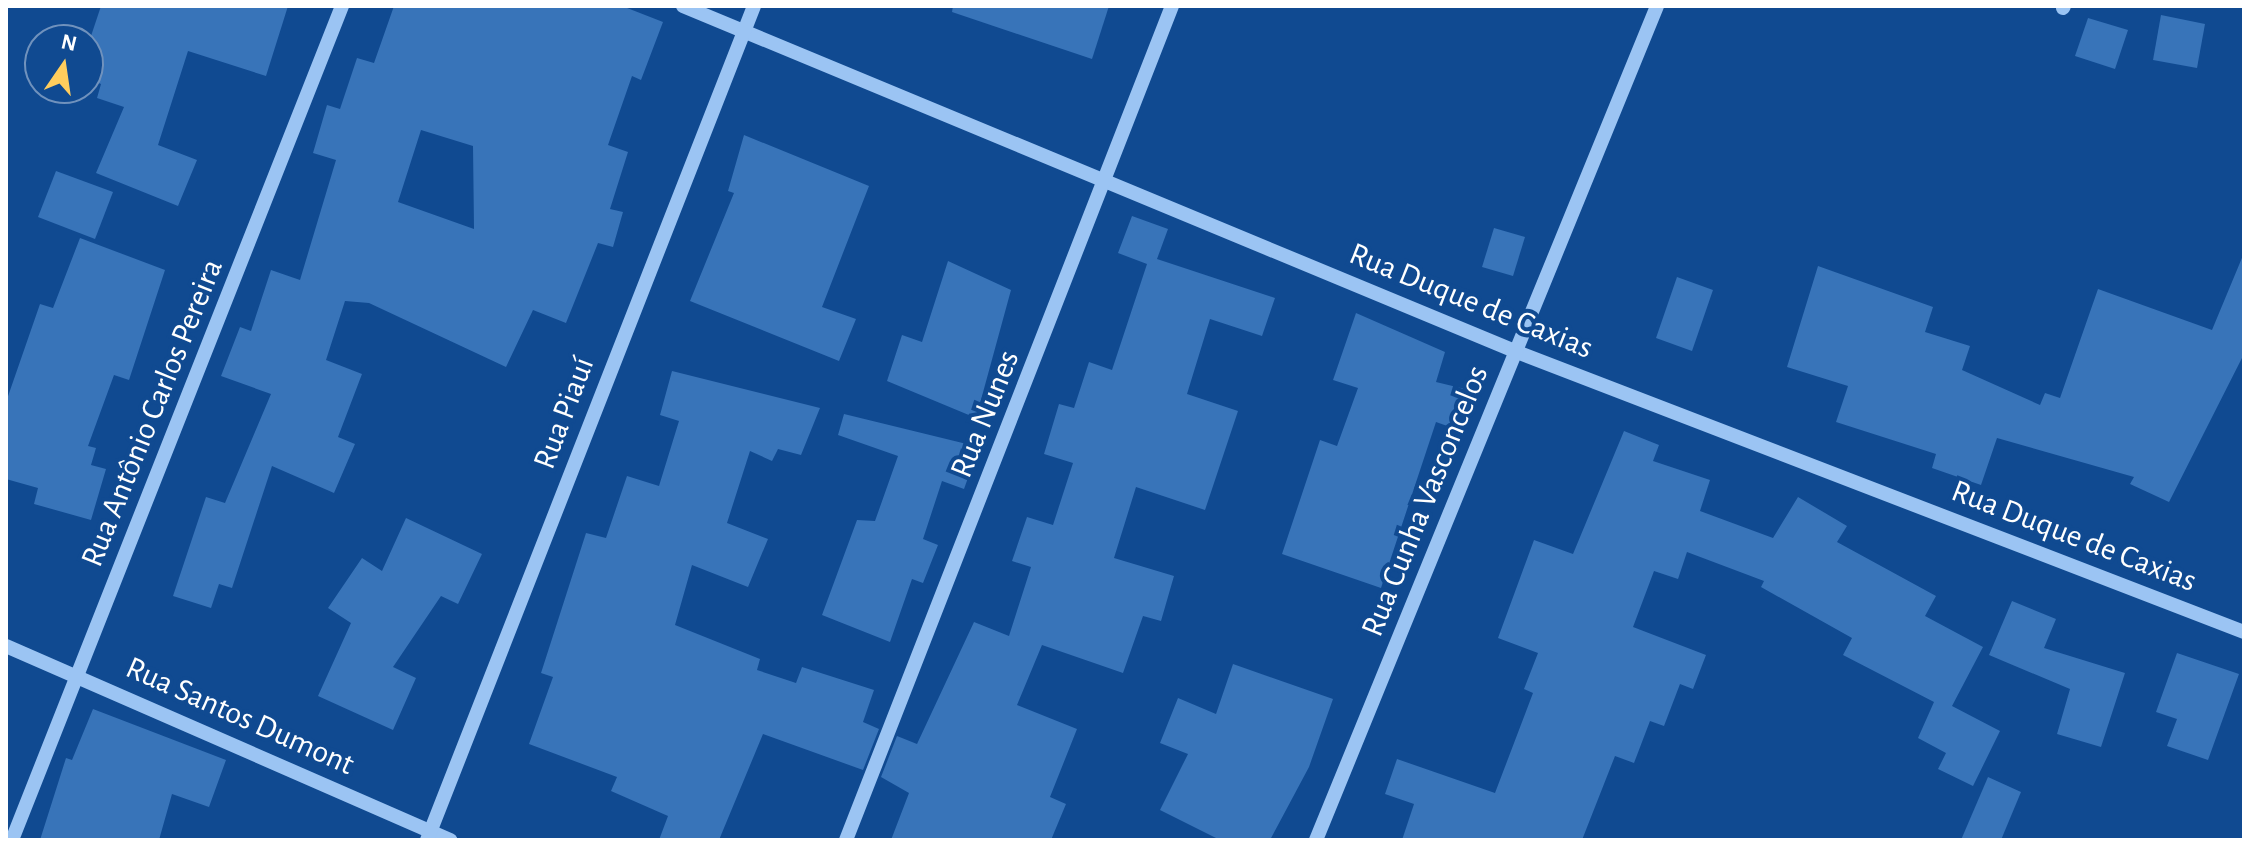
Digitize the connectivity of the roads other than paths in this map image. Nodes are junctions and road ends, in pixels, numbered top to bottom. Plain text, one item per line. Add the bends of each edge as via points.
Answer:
1 (342, 6) edge
2 (683, 6) edge
3 (754, 6) edge
4 (1172, 6) edge
5 (1657, 6) edge
6 (745, 31) junction
7 (1108, 182) junction
8 (1517, 352) junction
9 (2244, 632) edge
10 (6, 646) edge
11 (79, 675) junction
12 (428, 836) edge
13 (12, 840) edge
14 (451, 840) edge
15 (846, 840) edge
16 (1316, 840) edge

1 - 11 street, Rua Antônio Carlos Pereira
2 - 6 street, Rua Duque de Caxias
3 - 6 street, Rua Piauí
4 - 7 street, Rua Nunes
5 - 8 street, Rua Cunha Vasconcelos
6 - 7 street, Rua Duque de Caxias
6 - 12 street, Rua Piauí
7 - 8 street, Rua Duque de Caxias
7 - 15 street, Rua Nunes
8 - 9 street, Rua Duque de Caxias
8 - 16 street, Rua Cunha Vasconcelos
10 - 11 street, Rua Santos Dumont
11 - 12 street, Rua Santos Dumont
11 - 13 street, Rua Antônio Carlos Pereira
12 - 14 street, Rua Santos Dumont

